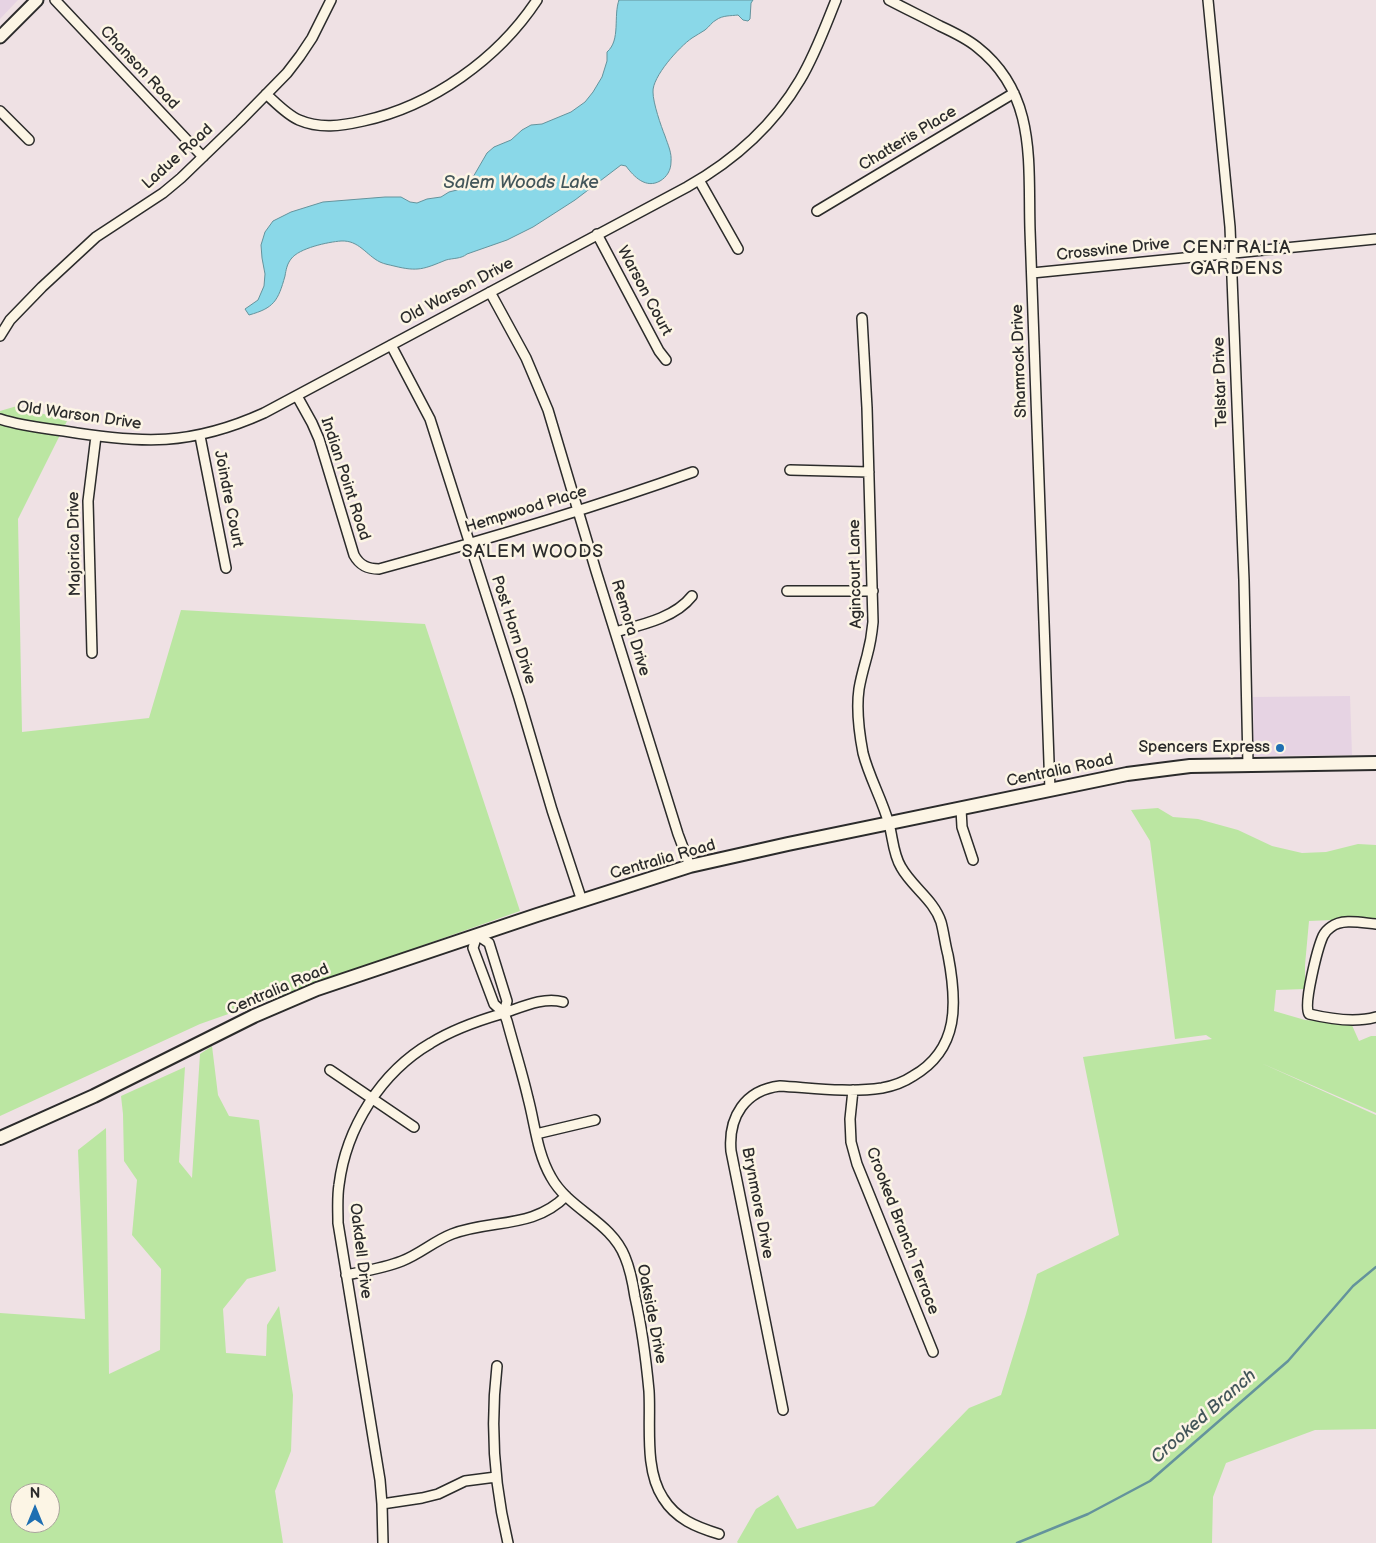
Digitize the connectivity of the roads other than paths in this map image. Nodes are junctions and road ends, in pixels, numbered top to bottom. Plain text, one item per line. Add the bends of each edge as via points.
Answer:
1 (37, 0) edge
2 (54, 0) edge
3 (331, 0) edge
4 (537, 0) edge
5 (836, 0) edge
6 (889, 0) edge
7 (1208, 0) edge
8 (0, 37) edge
9 (1014, 93) junction
10 (266, 94) junction
11 (0, 111) edge
12 (29, 140) dead end
13 (203, 157) junction
14 (699, 180) junction
15 (817, 211) dead end
16 (597, 234) junction
17 (1376, 239) edge
18 (738, 249) dead end
19 (1231, 254) junction
20 (1032, 273) junction
21 (490, 292) junction
22 (862, 318) dead end
23 (0, 336) edge
24 (391, 345) junction
25 (666, 360) dead end
26 (297, 396) junction
27 (0, 419) edge
28 (96, 436) junction
29 (200, 436) junction
30 (790, 470) dead end
31 (693, 472) dead end
32 (869, 472) junction
33 (578, 510) junction
34 (470, 544) junction
35 (226, 568) dead end
36 (367, 568) joint
37 (787, 591) dead end
38 (873, 592) junction
39 (692, 596) dead end
40 (615, 632) junction
41 (92, 652) dead end
42 (1376, 762) edge
43 (1248, 765) junction
44 (1050, 790) junction
45 (961, 809) junction
46 (889, 824) junction
47 (974, 860) dead end
48 (690, 866) junction
49 (582, 901) junction
50 (1376, 924) edge
51 (477, 935) junction
52 (563, 1002) dead end
53 (504, 1013) junction
54 (1376, 1017) edge
55 (330, 1070) dead end
56 (853, 1090) junction
57 (373, 1098) junction
58 (595, 1120) dead end
59 (414, 1127) dead end
60 (536, 1134) junction
61 (0, 1138) edge
62 (566, 1196) junction
63 (346, 1274) junction
64 (933, 1352) dead end
65 (497, 1366) dead end
66 (783, 1410) dead end
67 (496, 1477) junction
68 (382, 1504) junction
69 (718, 1534) dead end
70 (383, 1543) edge
71 (508, 1543) edge

1 - 8 street
2 - 13 street, Chanson Road
3 - 10 street, Ladue Road via 300,56
4 - 10 street via 500,44 471,70 395,112 346,125 320,125 296,119
5 - 14 street, Old Warson Drive via 812,58 776,115 753,140
6 - 9 street, Shamrock Drive via 977,46 999,68
7 - 19 street, Telstar Drive
9 - 15 street, Chatteris Place
9 - 20 street, Shamrock Drive via 1025,122 1027,138
10 - 13 street, Ladue Road
11 - 12 street
13 - 23 street, Ladue Road via 163,193 96,237 10,320
14 - 16 street, Old Warson Drive
14 - 18 street
16 - 21 street, Old Warson Drive
16 - 25 street, Warson Court
17 - 19 street, Crossvine Drive
19 - 20 street, Crossvine Drive
19 - 43 street, Telstar Drive
20 - 44 street, Shamrock Drive
21 - 24 street, Old Warson Drive
21 - 33 street, Remora Drive via 538,384
22 - 32 street, Agincourt Lane
24 - 26 street, Old Warson Drive
24 - 34 street, Post Horn Drive via 430,419
26 - 29 street, Old Warson Drive via 243,423
26 - 36 street, Indian Point Road via 318,439 354,556
27 - 28 street, Old Warson Drive
28 - 29 street, Old Warson Drive via 151,441
28 - 41 street, Majorica Drive via 88,501
29 - 35 street, Joindre Court
30 - 32 street
31 - 33 street, Hempwood Place
32 - 38 street, Agincourt Lane
33 - 34 street, Hempwood Place
33 - 40 street, Remora Drive
34 - 36 street, Hempwood Place via 380,569
34 - 49 street, Post Horn Drive
37 - 38 street
38 - 46 street, Agincourt Lane via 872,631 859,689 858,722 864,755
39 - 40 street via 675,611
40 - 48 street, Remora Drive
42 - 43 main road, Centralia Road
43 - 44 main road, Centralia Road via 1161,769
44 - 45 main road, Centralia Road
45 - 46 main road, Centralia Road
45 - 47 street via 962,827
46 - 48 main road, Centralia Road
46 - 56 street, Brynmore Drive via 901,867 932,904 941,922 953,981 953,1020 940,1053 923,1070 904,1082 884,1088
48 - 49 main road, Centralia Road
49 - 51 main road, Centralia Road
50 - 54 street via 1342,922 1326,931 1316,960 1307,1010 1309,1014 1340,1019
51 - 53 street, Oakside Drive via 473,948 494,1004
51 - 53 street, Oakside Drive via 489,943 507,1001
51 - 61 main road, Centralia Road via 297,997
52 - 53 street, Oakdell Drive via 544,1000
53 - 57 street, Oakdell Drive via 429,1043 402,1064
53 - 60 street, Oakside Drive
55 - 57 street
56 - 64 street, Crooked Branch Terrace via 851,1142 857,1164
56 - 66 street, Brynmore Drive via 768,1087 748,1099 732,1125 731,1151
57 - 59 street
57 - 63 street, Oakdell Drive via 352,1136 339,1184 338,1223
58 - 60 street
60 - 62 street, Oakside Drive via 544,1164
62 - 63 street via 552,1208 530,1218 470,1229 436,1242 401,1261
62 - 69 street, Oakside Drive via 606,1230 625,1256 645,1353 651,1465 657,1488 670,1508 685,1521
63 - 68 street, Oakdell Drive
65 - 67 street via 493,1418
67 - 68 street via 466,1481 422,1498
67 - 71 street
68 - 70 street, Oakdell Drive

